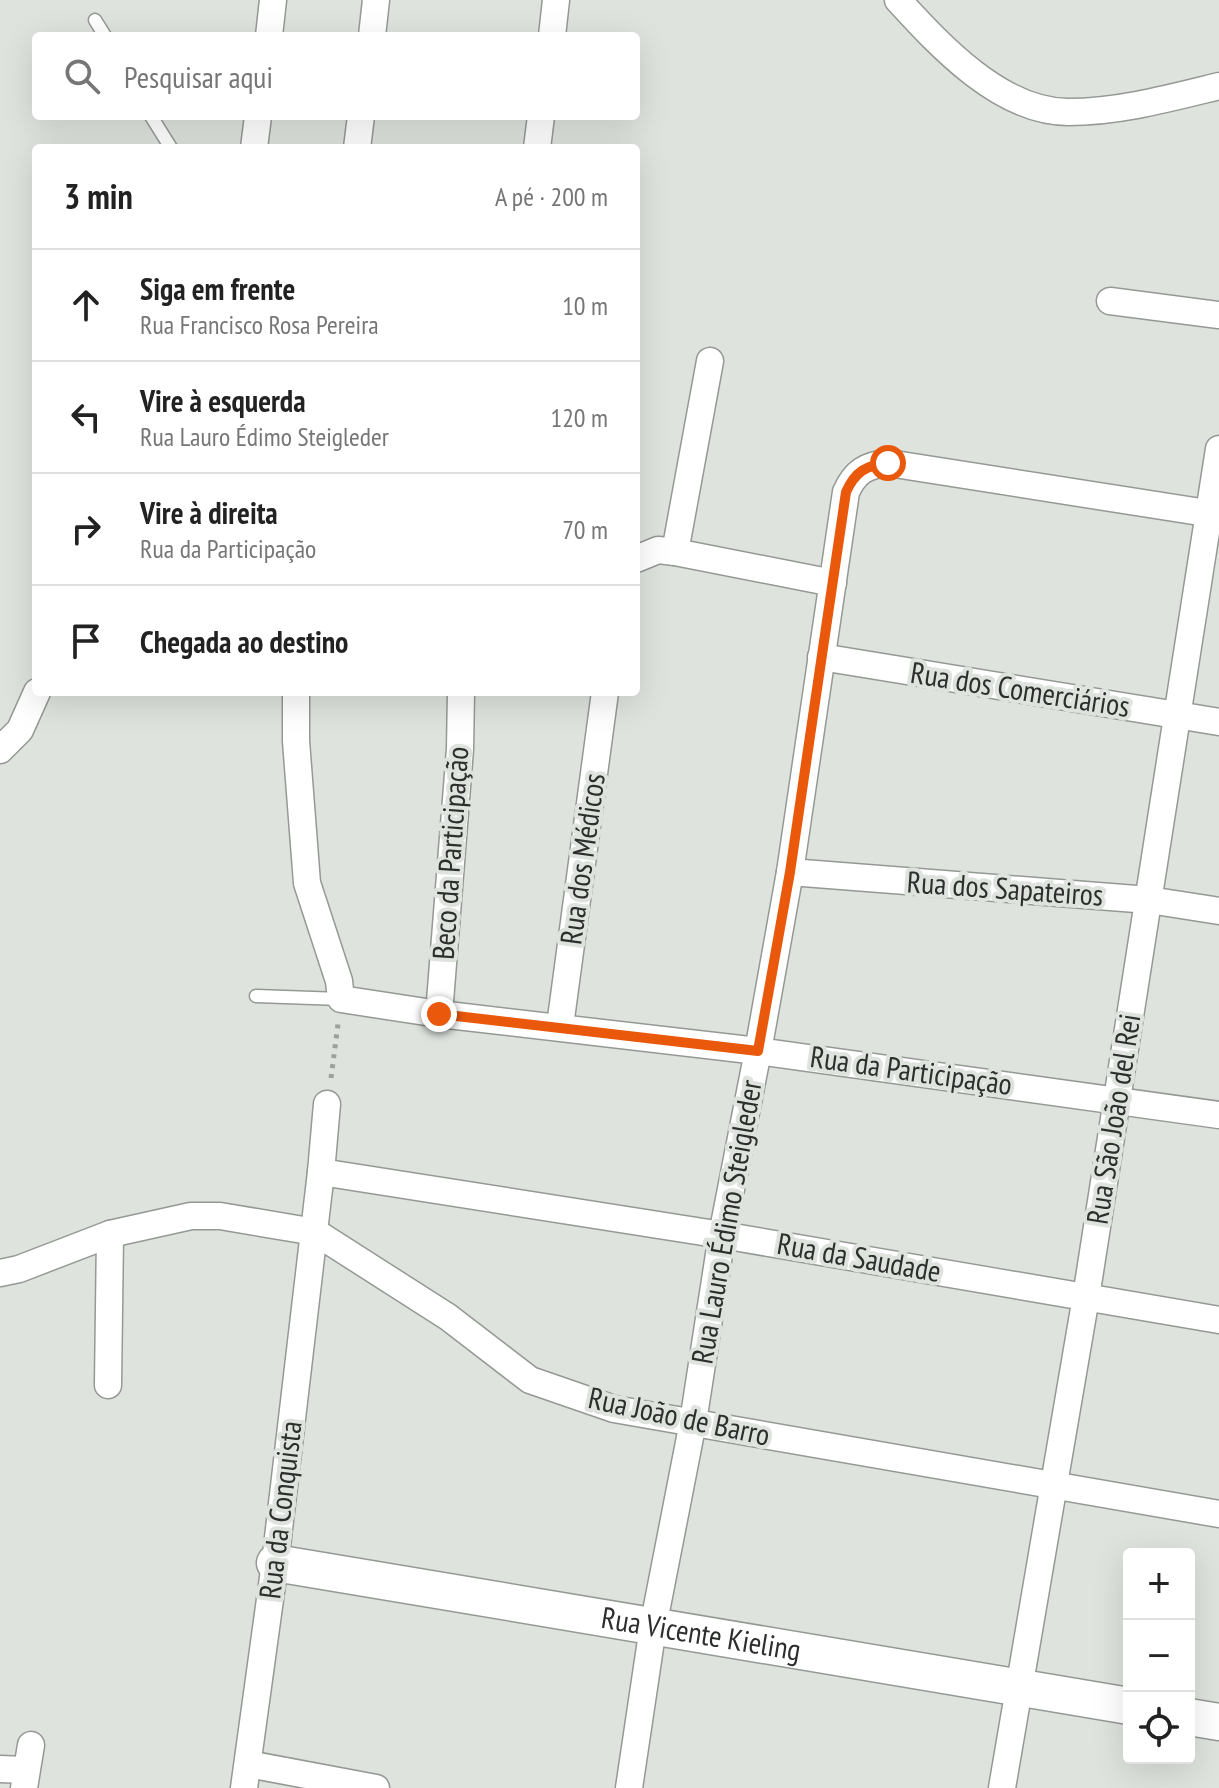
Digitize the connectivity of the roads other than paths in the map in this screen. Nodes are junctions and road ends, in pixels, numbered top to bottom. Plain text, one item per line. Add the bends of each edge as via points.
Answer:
1 (273, 0) edge
2 (376, 0) edge
3 (556, 0) edge
4 (898, 0) edge
5 (95, 20) dead end
6 (102, 32) edge
7 (269, 32) edge
8 (372, 32) edge
9 (552, 32) edge
10 (1219, 86) edge
11 (154, 120) edge
12 (258, 120) edge
13 (360, 120) edge
14 (540, 120) edge
15 (168, 144) edge
16 (254, 144) edge
17 (358, 144) edge
18 (538, 144) edge
19 (1110, 301) dead end
20 (1219, 315) edge
21 (710, 361) dead end
22 (1219, 449) edge
23 (1213, 515) edge
24 (675, 552) junction
25 (640, 557) edge
26 (833, 583) junction
27 (821, 657) junction
28 (35, 696) edge
29 (296, 696) edge
30 (461, 696) edge
31 (604, 696) edge
32 (1177, 715) junction
33 (1219, 722) edge
34 (0, 750) edge
35 (790, 872) junction
36 (1149, 900) junction
37 (1219, 911) edge
38 (256, 996) dead end
39 (341, 999) junction
40 (439, 1014) junction
41 (560, 1026) junction
42 (758, 1051) junction
43 (1117, 1099) junction
44 (327, 1104) road end
45 (1219, 1115) edge
46 (321, 1172) junction
47 (315, 1232) junction
48 (110, 1234) junction
49 (722, 1235) junction
50 (0, 1273) edge
51 (1086, 1297) junction
52 (1219, 1320) edge
53 (108, 1385) dead end
54 (693, 1422) junction
55 (1054, 1488) junction
56 (1219, 1514) edge
57 (275, 1563) junction
58 (653, 1627) junction
59 (1020, 1686) junction
60 (1123, 1705) edge
61 (1195, 1718) edge
62 (1219, 1722) edge
63 (246, 1776) edge
64 (376, 1788) edge
65 (629, 1788) edge
66 (1002, 1788) edge

1 - 7 street
2 - 8 street
3 - 9 street
4 - 10 street via 972,72 1023,103 1065,112 1106,109
5 - 6 lane
11 - 15 lane
12 - 16 street
13 - 17 street
14 - 18 street
19 - 20 street
21 - 24 street
22 - 23 street, Rua São João del Rei
23 - 26 street, Rua Lauro Édimo Steigleder via 873,464 852,479 846,492
23 - 32 street, Rua São João del Rei
24 - 25 street via 658,550
24 - 26 street
26 - 27 street, Rua Lauro Édimo Steigleder
27 - 32 street, Rua dos Comerciários
27 - 35 street, Rua Lauro Édimo Steigleder
28 - 34 street via 20,730
29 - 39 street via 307,883
30 - 40 street, Beco da Participação
31 - 41 street, Rua dos Médicos
32 - 33 street, Rua dos Comerciários
32 - 36 street, Rua São João del Rei
35 - 36 street, Rua dos Sapateiros
35 - 42 street, Rua Lauro Édimo Steigleder
36 - 37 street, Rua dos Sapateiros
36 - 43 street, Rua São João del Rei
38 - 39 lane
39 - 40 street, Rua da Participação
40 - 41 street, Rua da Participação
41 - 42 street, Rua da Participação
42 - 43 street, Rua da Participação
42 - 49 street, Rua Lauro Édimo Steigleder
43 - 45 street, Rua da Participação
43 - 51 street, Rua São João del Rei
44 - 46 street
46 - 47 street
46 - 49 street, Rua da Saudade
47 - 48 street, Rua João de Barro via 191,1216
47 - 54 street, Rua João de Barro via 448,1317 530,1380 614,1409
47 - 57 street, Rua da Conquista
48 - 50 street, Rua João de Barro
48 - 53 street
49 - 51 street, Rua da Saudade
49 - 54 street, Rua Lauro Édimo Steigleder
51 - 52 street, Rua da Saudade
51 - 55 street, Rua São João del Rei
54 - 55 street, Rua João de Barro
54 - 58 street, Rua Lauro Édimo Steigleder
55 - 56 street, Rua João de Barro
55 - 59 street, Rua São João del Rei
57 - 58 street, Rua Vicente Kieling
57 - 63 street, Rua da Conquista
58 - 59 street, Rua Vicente Kieling
58 - 65 street, Rua Lauro Édimo Steigleder
59 - 60 street, Rua Vicente Kieling
59 - 66 street, Rua São João del Rei
61 - 62 street
63 - 64 street

